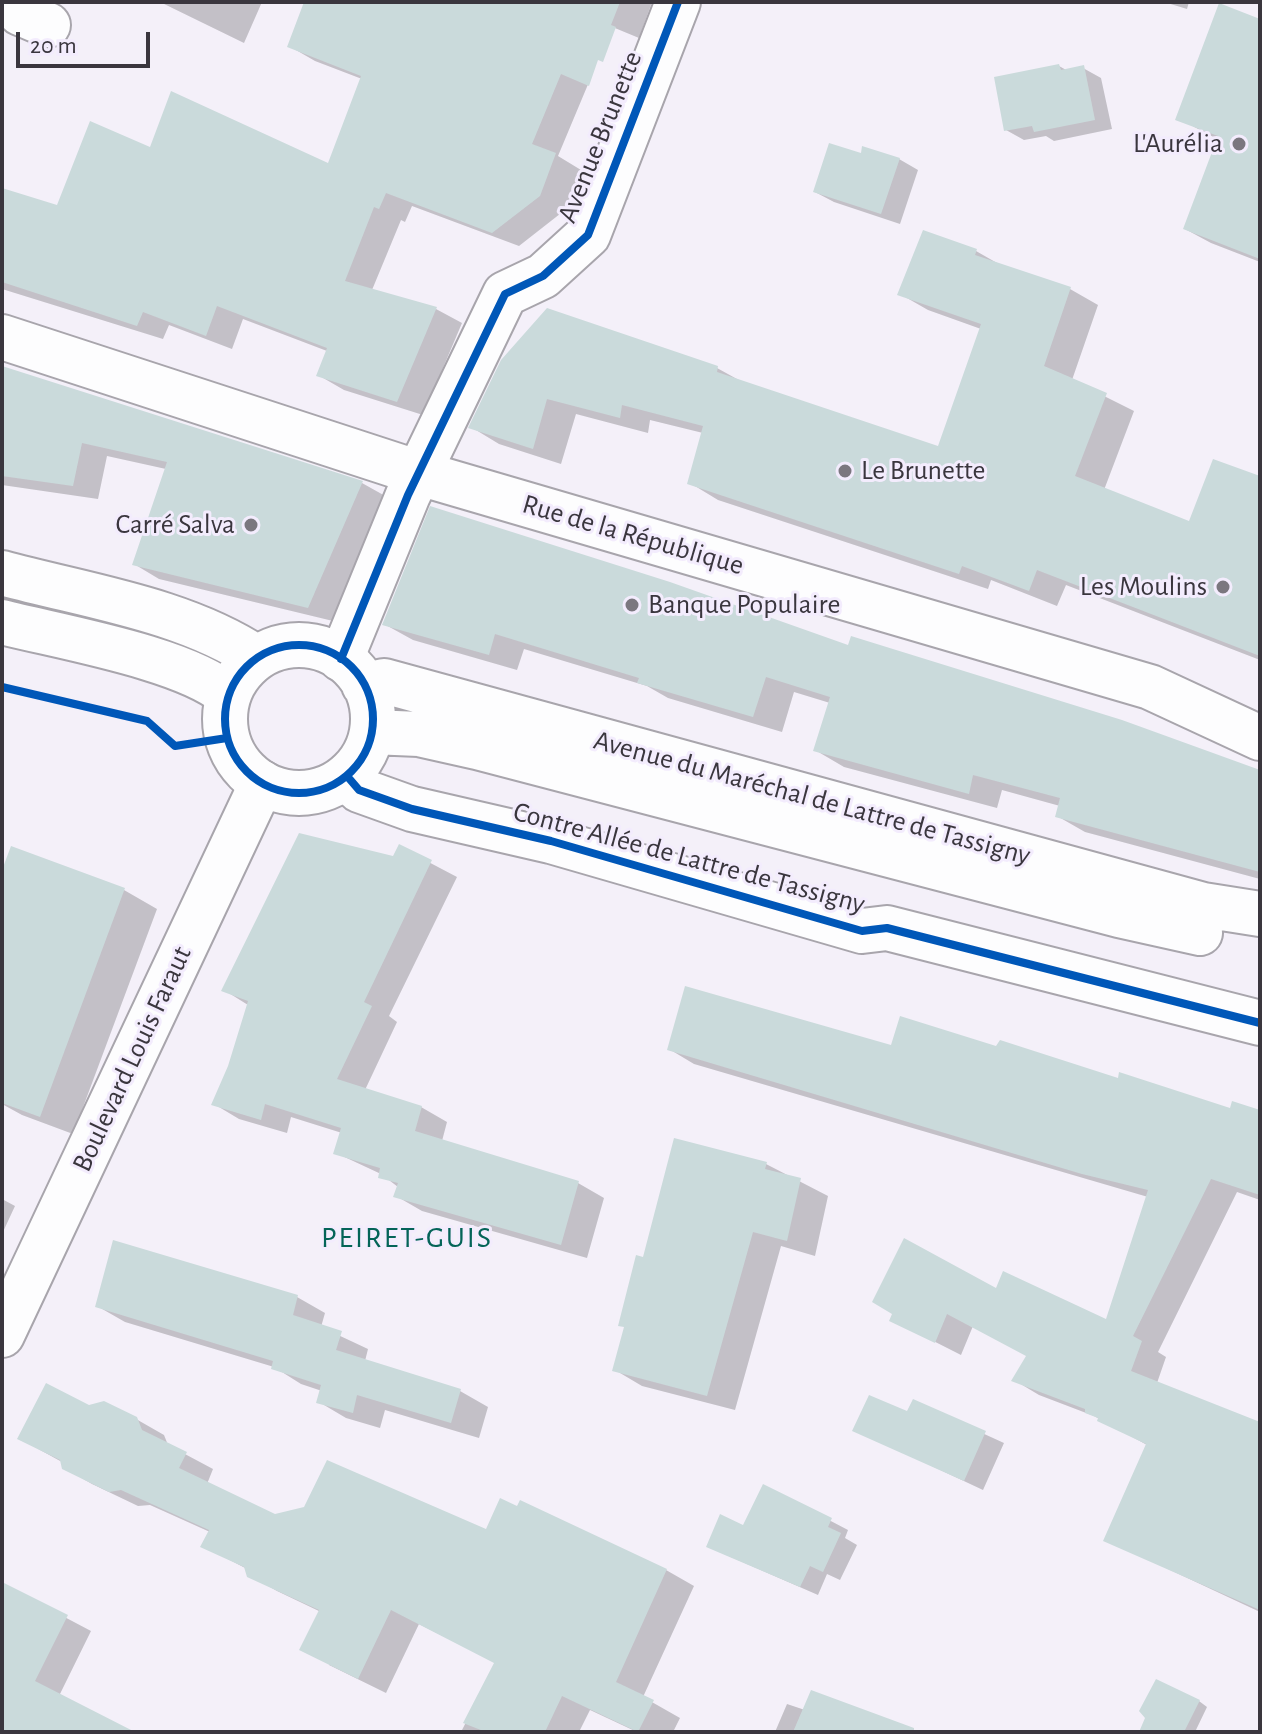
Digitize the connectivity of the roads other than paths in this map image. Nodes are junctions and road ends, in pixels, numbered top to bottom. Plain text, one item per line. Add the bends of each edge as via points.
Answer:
1 (10, 2) edge
2 (678, 2) edge
3 (48, 25) dead end
4 (2, 337) edge
5 (419, 473) junction
6 (2, 573) edge
7 (2, 622) edge
8 (257, 658) junction
9 (353, 672) junction
10 (228, 695) junction
11 (372, 732) junction
12 (1260, 738) edge
13 (347, 776) junction
14 (262, 783) junction
15 (1260, 914) edge
16 (1260, 943) edge
17 (1260, 1023) edge
18 (2, 1335) edge

1 - 3 main road via 20,13
2 - 5 main road, Avenue Brunette via 588,235 543,276 505,294
4 - 5 main road, Rue de la République
5 - 9 main road, Avenue Brunette
5 - 12 main road, Rue de la République via 1150,687
6 - 8 main road via 172,618
7 - 10 main road via 163,663 212,681
8 - 9 main road via 290,646 308,646
8 - 10 main road
9 - 11 main road via 370,700
9 - 15 main road, Avenue du Maréchal de Lattre de Tassigny via 1203,905
10 - 14 main road via 227,738 240,764
11 - 13 main road
11 - 16 main road, Avenue du Maréchal de Lattre de Tassigny via 419,734 477,747 1119,915
13 - 14 main road via 314,792
13 - 17 main road, Contre Allée de Lattre de Tassigny via 359,790 412,809 551,841 862,931 887,928
14 - 18 main road, Boulevard Louis Faraut

